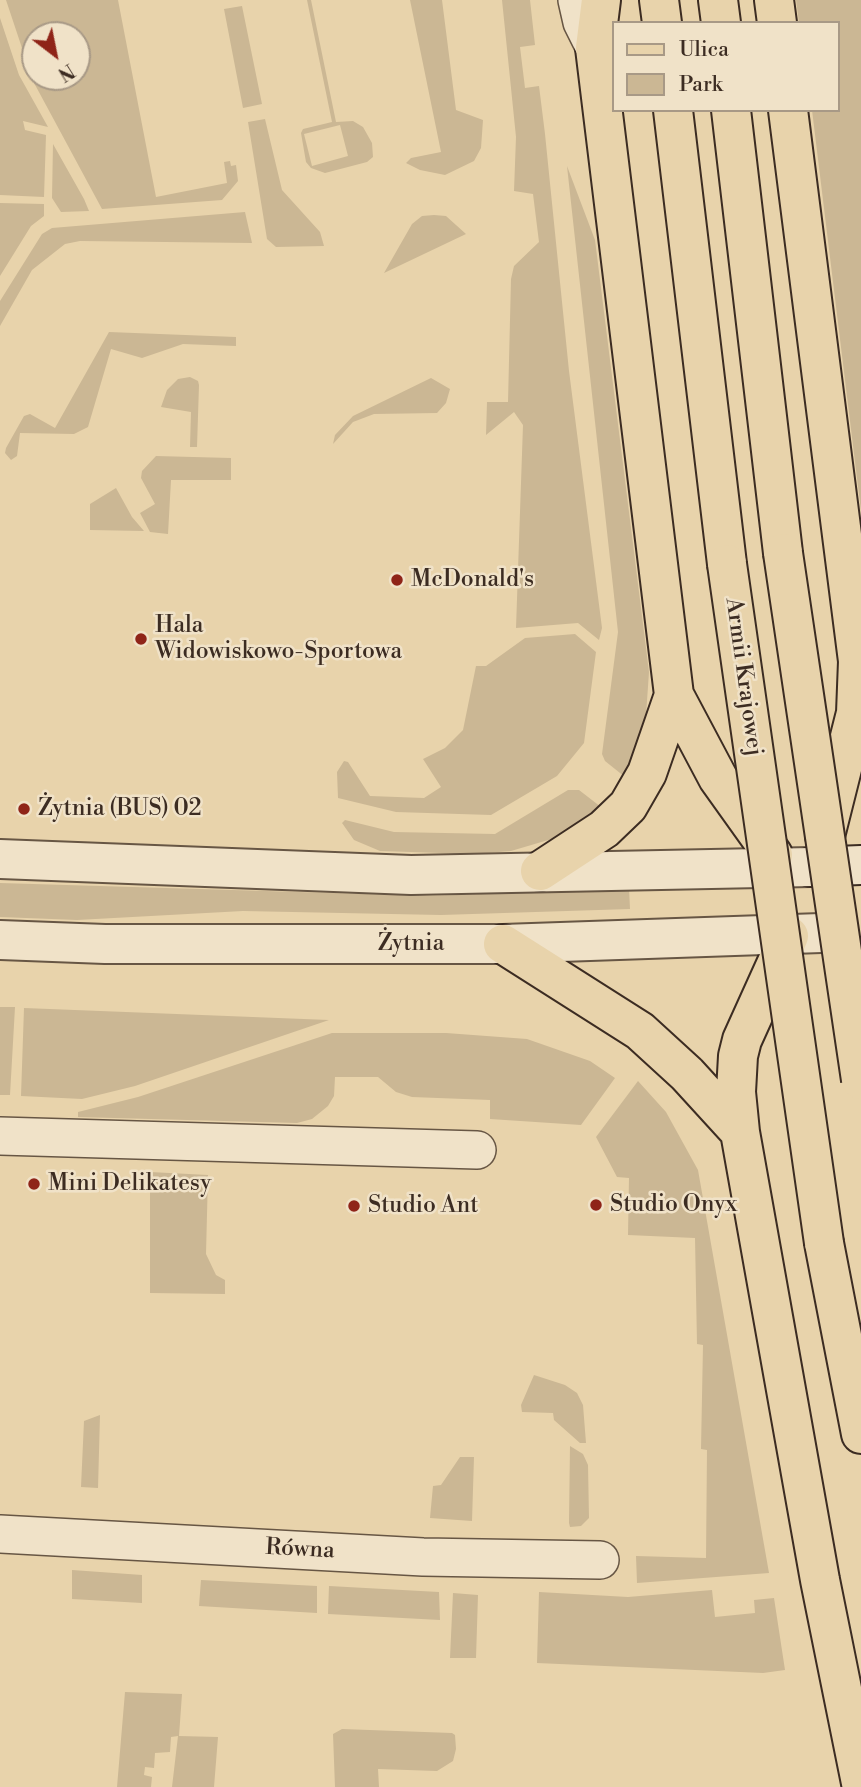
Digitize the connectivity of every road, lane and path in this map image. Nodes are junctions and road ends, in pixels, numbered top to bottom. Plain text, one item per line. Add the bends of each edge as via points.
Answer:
1 (577, 0) edge
2 (601, 0) edge
3 (659, 0) edge
4 (718, 0) edge
5 (774, 0) edge
6 (662, 21) edge
7 (721, 21) edge
8 (777, 21) edge
9 (595, 48) junction
10 (673, 112) edge
11 (731, 112) edge
12 (788, 112) edge
13 (859, 664) edge
14 (674, 695) junction
15 (0, 859) edge
16 (861, 865) edge
17 (804, 867) junction
18 (540, 871) junction
19 (825, 934) edge
20 (0, 940) edge
21 (503, 944) junction
22 (861, 987) edge
23 (861, 1080) edge
24 (740, 1132) junction
25 (0, 1136) edge
26 (477, 1150) dead end
27 (861, 1434) edge
28 (0, 1534) edge
29 (600, 1560) dead end
30 (861, 1783) edge

1 - 9 street
2 - 9 main road
3 - 6 main road
4 - 7 main road
5 - 8 main road
9 - 14 main road
10 - 27 main road, Armii Krajowej, bridge via 727,564 824,1243
11 - 23 main road, bridge via 783,553
12 - 13 main road
13 - 17 main road via 856,713
14 - 17 main road via 718,778
14 - 18 main road via 647,773 628,806 604,829
15 - 18 street via 411,875
16 - 17 street
17 - 18 street
17 - 19 main road
19 - 21 street, Żytnia
19 - 22 main road
19 - 24 main road via 750,1019 738,1056
20 - 21 street, Żytnia
21 - 24 main road via 640,1031
24 - 30 main road
25 - 26 street
28 - 29 street, Równa via 423,1557

